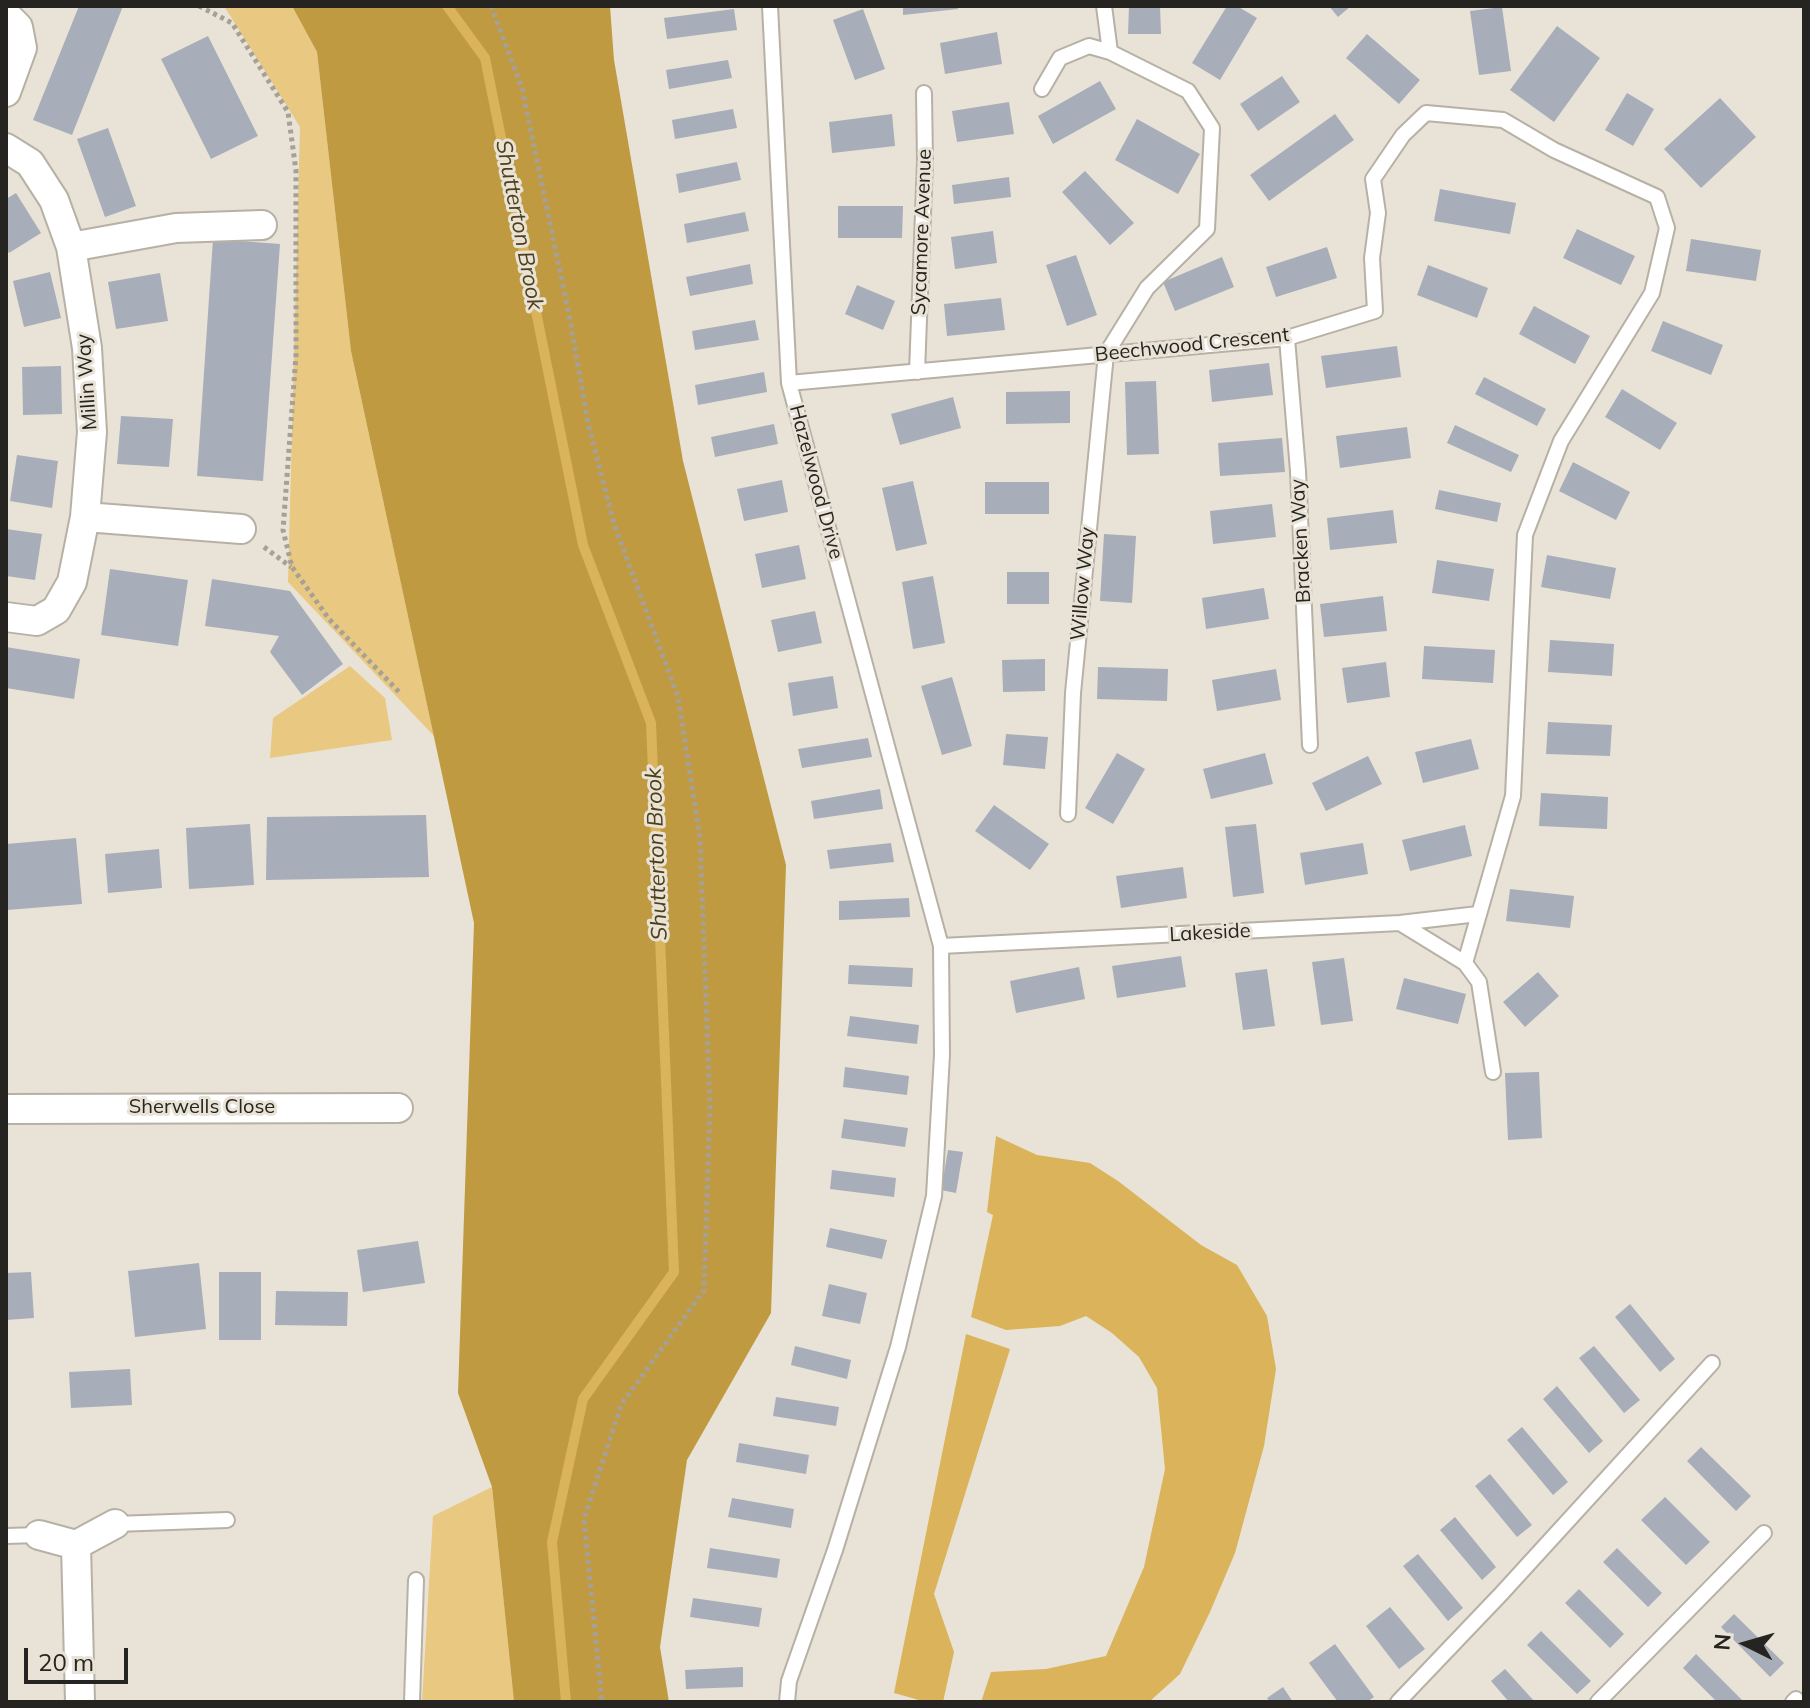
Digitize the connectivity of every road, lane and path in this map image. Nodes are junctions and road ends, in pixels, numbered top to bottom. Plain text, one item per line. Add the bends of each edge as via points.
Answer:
1 (199, 6) edge
2 (491, 6) edge
3 (770, 6) edge
4 (1104, 6) edge
5 (6, 15) edge
6 (1110, 52) junction
7 (1042, 89) dead end
8 (6, 92) edge
9 (924, 93) dead end
10 (6, 148) edge
11 (262, 225) dead end
12 (71, 247) junction
13 (1287, 338) junction
14 (1106, 354) junction
15 (917, 372) junction
16 (789, 383) junction
17 (85, 517) junction
18 (241, 529) dead end
19 (6, 617) edge
20 (399, 692) dead end
21 (1310, 745) dead end
22 (1068, 814) dead end
23 (1478, 914) junction
24 (1400, 923) junction
25 (941, 946) junction
26 (1465, 963) junction
27 (1493, 1072) dead end
28 (398, 1108) dead end
29 (6, 1109) edge
30 (1712, 1363) dead end
31 (227, 1520) dead end
32 (115, 1524) joint
33 (1764, 1533) dead end
34 (39, 1535) joint
35 (6, 1536) edge
36 (76, 1545) junction
37 (416, 1580) dead end
38 (80, 1702) edge
39 (412, 1702) edge
40 (602, 1702) edge
41 (787, 1702) edge
42 (1398, 1702) edge
43 (1598, 1702) edge

1 - 20 path via 232,23 288,112 296,171 296,355 283,530 292,567 329,619
2 - 40 path via 522,88 588,423 614,524 678,697 700,838 710,1106 704,1290 621,1405 584,1519
3 - 16 lane, Hazelwood Drive
4 - 6 lane
5 - 8 street via 18,27 22,48
6 - 7 lane via 1089,46 1060,58
6 - 14 lane via 1188,91 1212,128 1207,229 1147,288
9 - 15 lane, Sycamore Avenue
10 - 12 street, Millin Way via 30,163 54,200
11 - 12 street via 176,228
12 - 17 street, Millin Way via 87,348 92,432
13 - 14 lane, Beechwood Crescent
13 - 21 lane, Bracken Way
13 - 23 lane, Beechwood Crescent via 1375,311 1372,258 1378,213 1373,179 1403,135 1426,113 1503,120 1554,150 1657,197 1667,228 1652,293 1561,441 1525,535 1513,796
14 - 15 lane, Beechwood Crescent
14 - 22 lane, Willow Way via 1073,693
15 - 16 lane, Beechwood Crescent
16 - 25 lane, Hazelwood Drive
17 - 18 street
17 - 19 street, Millin Way via 72,582 56,610 37,621
23 - 24 lane, Lakeside
23 - 26 lane
24 - 25 lane, Lakeside
24 - 26 lane
25 - 41 lane, Hazelwood Drive via 942,1055 934,1196 898,1347 789,1681
26 - 27 lane via 1479,982
28 - 29 street, Sherwells Close
30 - 42 lane
31 - 32 lane
32 - 36 street
33 - 43 lane
34 - 35 lane
34 - 36 street
36 - 38 street
37 - 39 lane

